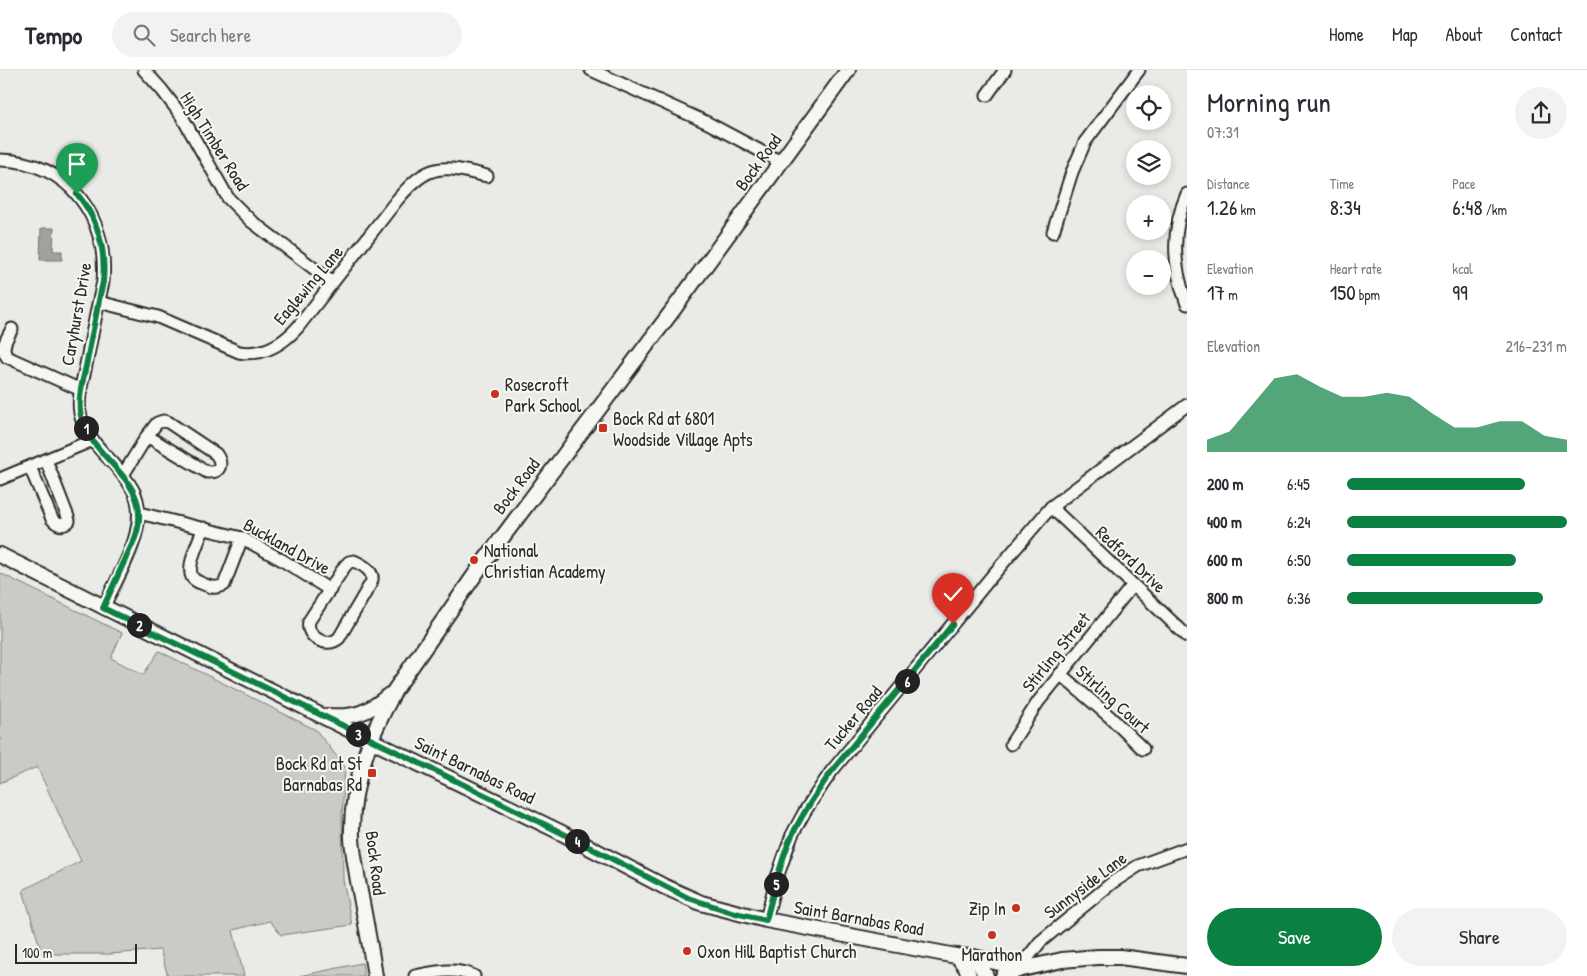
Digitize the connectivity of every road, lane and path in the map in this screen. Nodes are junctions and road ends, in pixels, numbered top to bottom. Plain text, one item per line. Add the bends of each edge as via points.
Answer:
1 (144, 70) edge
2 (591, 70) edge
3 (848, 70) edge
4 (1005, 70) edge
5 (1139, 70) edge
6 (988, 96) dead end
7 (0, 160) edge
8 (781, 162) junction
9 (488, 176) dead end
10 (1187, 194) edge
11 (1053, 232) dead end
12 (332, 282) junction
13 (99, 302) junction
14 (1187, 304) edge
15 (12, 329) dead end
16 (81, 390) junction
17 (1187, 405) edge
18 (147, 436) junction
19 (93, 440) junction
20 (46, 460) junction
21 (30, 467) junction
22 (123, 475) junction
23 (0, 479) edge
24 (1051, 507) junction
25 (140, 513) junction
26 (204, 528) junction
27 (242, 538) junction
28 (0, 555) edge
29 (1132, 586) junction
30 (330, 590) junction
31 (103, 608) junction
32 (1187, 636) edge
33 (1060, 674) junction
34 (396, 690) junction
35 (321, 715) junction
36 (370, 740) junction
37 (1011, 744) dead end
38 (1143, 749) dead end
39 (1187, 848) edge
40 (766, 920) junction
41 (964, 957) junction
42 (1187, 966) edge
43 (1018, 970) junction
44 (375, 976) edge
45 (415, 976) edge
46 (474, 976) edge
47 (969, 976) edge
48 (979, 976) edge
49 (986, 976) edge
50 (1004, 976) edge

1 - 12 street, High Timber Road via 181,115 228,198 251,221
2 - 8 street via 708,123
3 - 8 main road, Bock Road
4 - 6 street
5 - 11 street via 1083,147
7 - 13 street, Caryhurst Drive via 28,164 49,172 72,188 87,207 103,250
8 - 34 main road, Bock Road via 483,563
9 - 12 street, Eaglewing Lane via 452,168 419,177
10 - 14 street via 1181,208 1174,249
12 - 13 street, Eaglewing Lane via 288,338 270,349 250,354 232,350 158,316
13 - 16 street, Caryhurst Drive
15 - 16 street via 3,349 6,357
16 - 19 street, Caryhurst Drive via 81,414
17 - 24 street, Tucker Road
18 - 18 street via 157,423 168,422 216,454 221,465 213,473 207,472
18 - 22 street
19 - 20 street
19 - 22 street, Caryhurst Drive
20 - 21 street
20 - 21 street via 69,521 61,525 52,519
21 - 23 street
22 - 25 street, Caryhurst Drive via 135,495
24 - 29 street, Redford Drive
24 - 40 street, Tucker Road via 831,772 805,811 788,845
25 - 26 street, Buckland Drive
25 - 31 street via 135,538
26 - 27 street, Buckland Drive
26 - 27 street via 190,570 196,581 210,587 224,585
27 - 30 street, Buckland Drive
28 - 31 main road, Saint Barnabas Road
29 - 32 street, Redford Drive
29 - 33 street, Stirling Street
30 - 30 street via 349,562 354,561 372,573 371,583 339,638 329,643 313,635 308,626
31 - 35 main road, Saint Barnabas Road
33 - 37 street, Stirling Street
33 - 38 street, Stirling Court
34 - 35 main road via 376,706 357,715
34 - 36 main road, Bock Road
35 - 36 main road, Saint Barnabas Road
36 - 40 main road, Saint Barnabas Road via 688,898
36 - 44 main road, Bock Road via 356,791 352,838
39 - 43 street, Sunnyside Lane via 1138,866 1113,882 1040,942
40 - 41 main road, Saint Barnabas Road
41 - 43 main road via 1008,965
41 - 47 main road
41 - 48 main road, Saint Barnabas Road
41 - 49 main road via 979,963
42 - 43 main road via 1098,957 1062,960
43 - 50 main road
45 - 46 street via 451,971

